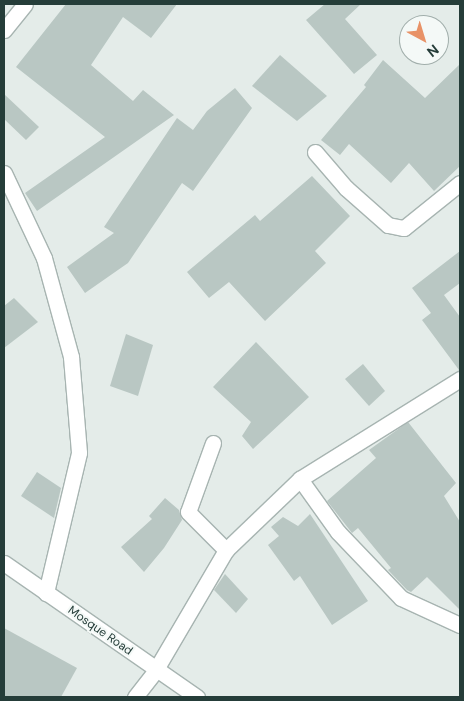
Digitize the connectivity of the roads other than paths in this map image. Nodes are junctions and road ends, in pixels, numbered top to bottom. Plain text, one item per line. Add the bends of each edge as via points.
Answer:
1 (25, 4) edge
2 (4, 30) edge
3 (315, 152) dead end
4 (4, 173) edge
5 (460, 183) edge
6 (460, 379) edge
7 (213, 443) dead end
8 (300, 479) junction
9 (226, 550) junction
10 (4, 563) edge
11 (46, 593) junction
12 (460, 625) edge
13 (156, 671) junction
14 (135, 697) edge
15 (197, 697) edge

1 - 2 street
3 - 5 street via 346,188 388,225 404,228
4 - 11 street via 44,258 71,357 79,453
6 - 8 street
7 - 9 street via 188,512
8 - 9 street
8 - 12 street via 338,532 401,598
9 - 13 street
10 - 11 street, Mosque Road
11 - 13 street, Mosque Road
13 - 14 street
13 - 15 street, Mosque Road

